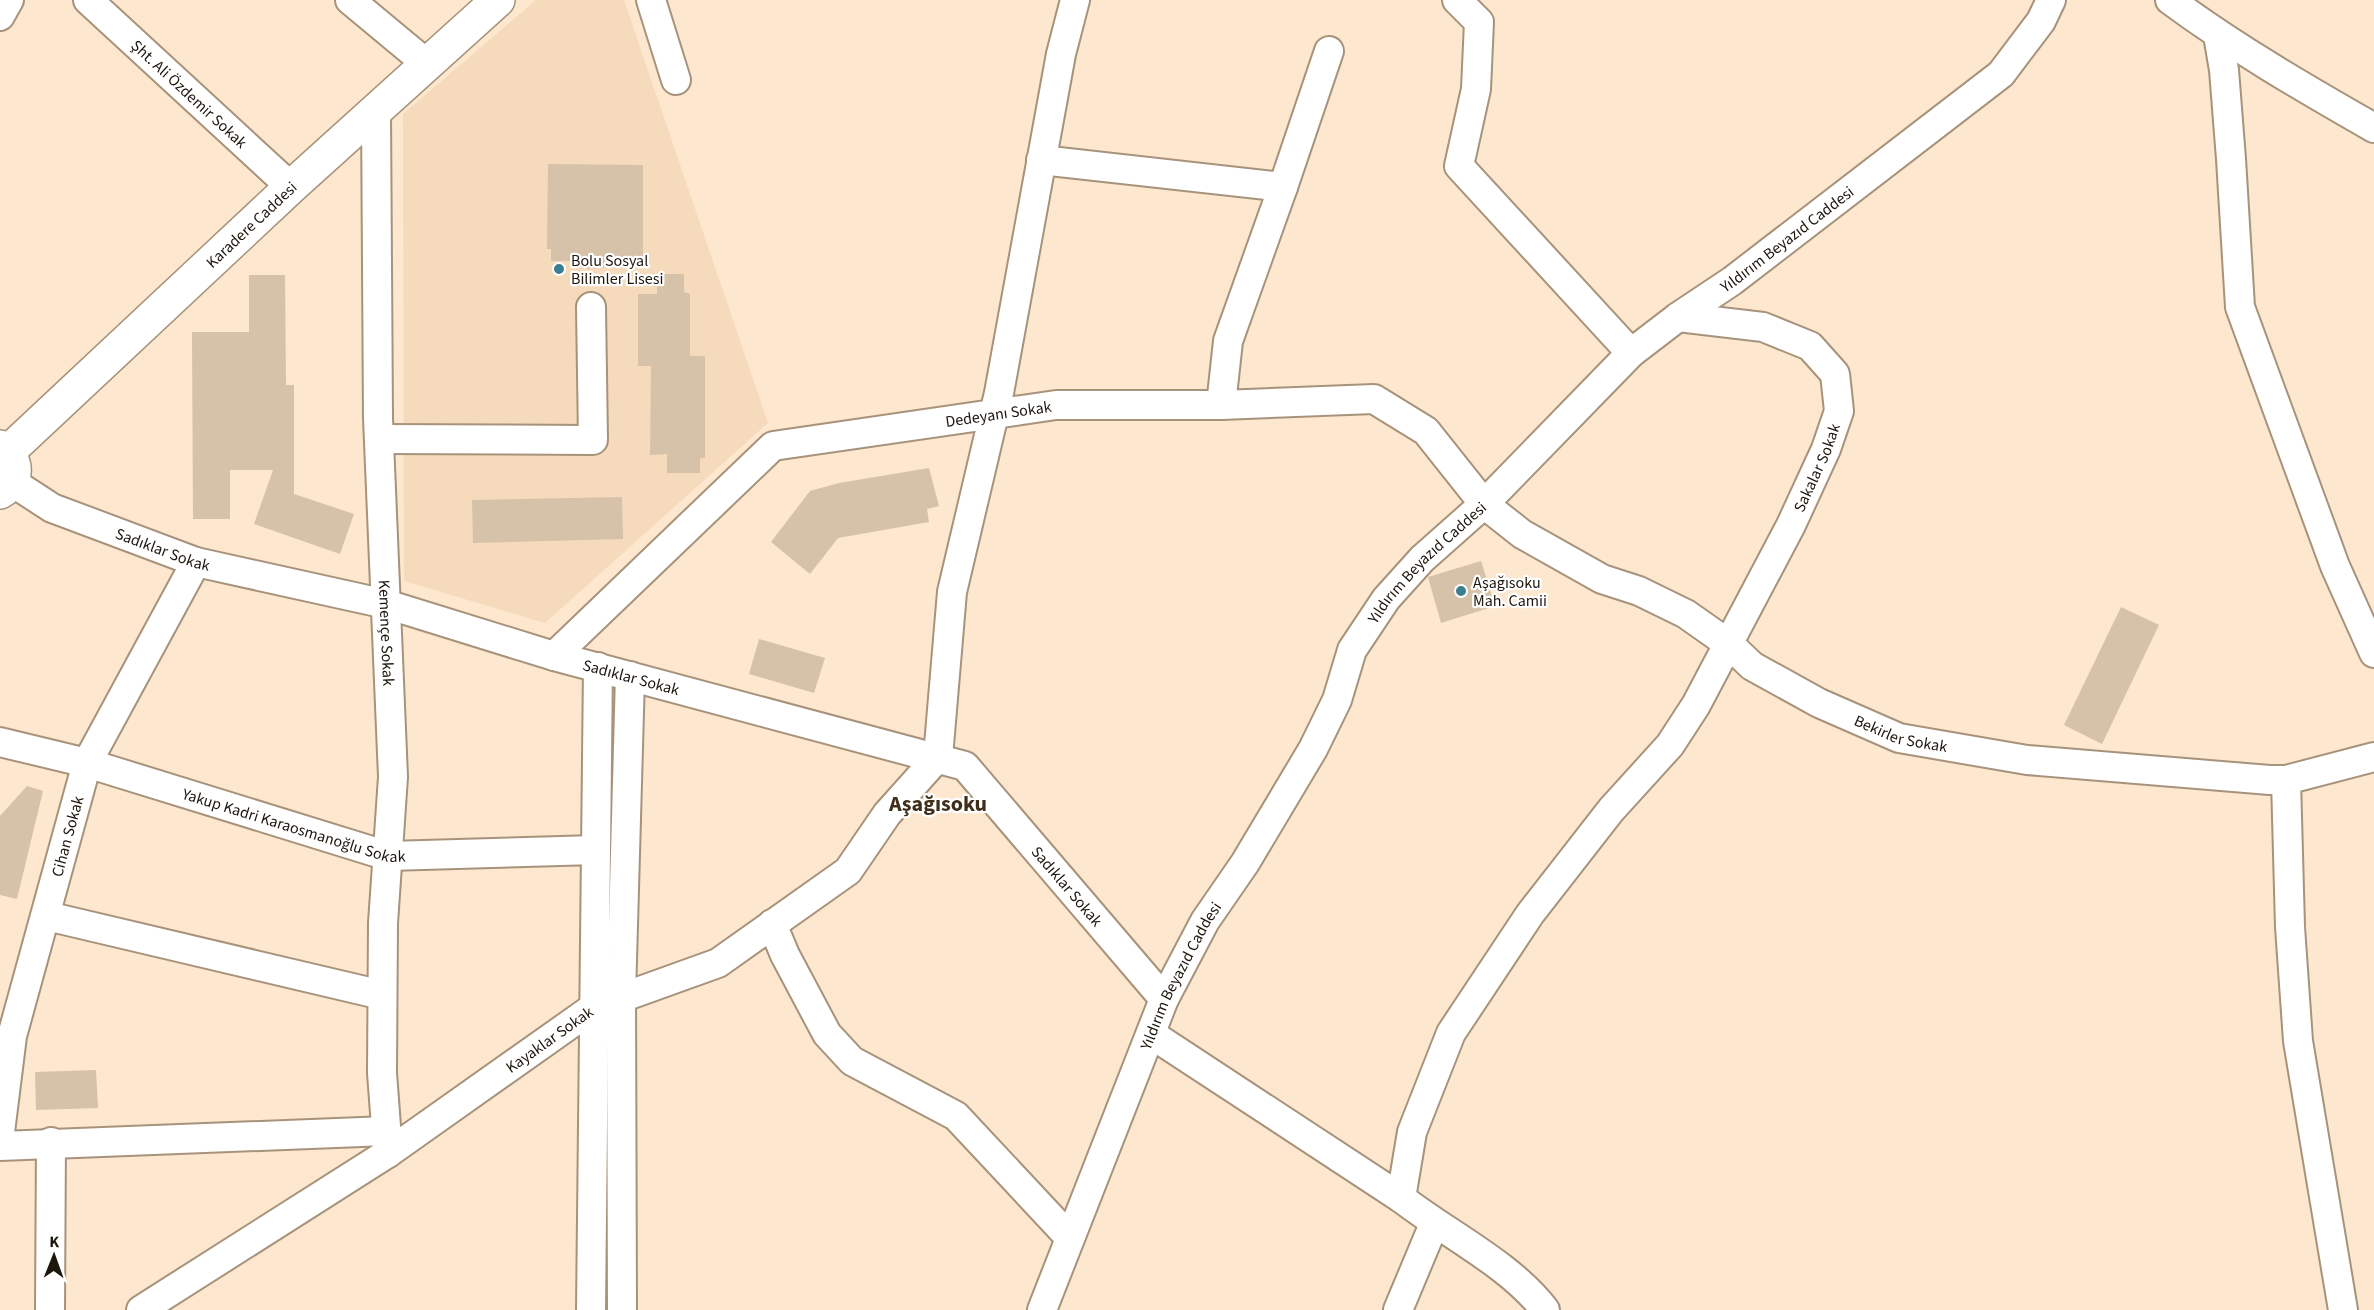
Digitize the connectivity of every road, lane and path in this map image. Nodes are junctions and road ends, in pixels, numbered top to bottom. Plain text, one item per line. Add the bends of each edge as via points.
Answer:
1 (9, 0) edge
2 (88, 0) edge
3 (350, 0) edge
4 (651, 0) edge
5 (1075, 0) edge
6 (1457, 0) edge
7 (2051, 0) edge
8 (2170, 0) edge
9 (483, 4) edge
10 (0, 16) edge
11 (2217, 35) junction
12 (1329, 51) dead end
13 (427, 64) junction
14 (676, 80) dead end
15 (376, 111) junction
16 (2374, 128) edge
17 (1041, 160) junction
18 (1283, 187) junction
19 (291, 188) junction
20 (591, 307) dead end
21 (1678, 317) junction
22 (1631, 353) junction
23 (1221, 405) junction
24 (994, 414) junction
25 (379, 439) junction
26 (5, 468) edge
27 (1484, 504) junction
28 (196, 562) junction
29 (386, 604) junction
30 (1730, 645) junction
31 (2374, 653) edge
32 (554, 656) junction
33 (598, 667) junction
34 (630, 676) junction
35 (3, 747) edge
36 (938, 757) junction
37 (2374, 757) edge
38 (87, 763) junction
39 (2286, 780) junction
40 (596, 850) junction
41 (388, 856) junction
42 (47, 916) junction
43 (772, 924) junction
44 (382, 995) junction
45 (621, 996) junction
46 (1164, 999) junction
47 (593, 1008) junction
48 (1151, 1034) junction
49 (0, 1132) edge
50 (51, 1142) junction
51 (387, 1142) junction
52 (0, 1146) edge
53 (1401, 1198) junction
54 (1434, 1224) junction
55 (1070, 1238) junction
56 (50, 1310) edge
57 (141, 1310) edge
58 (591, 1310) edge
59 (622, 1310) edge
60 (1042, 1310) edge
61 (1398, 1310) edge
62 (1545, 1310) edge
63 (2343, 1310) edge

1 - 10 street
2 - 19 street, Şht. Ali Özdemir Sokak
3 - 13 street
4 - 14 street
5 - 17 street
6 - 22 street via 1479,22 1476,89 1459,166
7 - 21 street, Yıldırım Beyazıd Caddesi via 2041,21 2001,74 1732,281
8 - 11 street
9 - 13 main road, Karadere Caddesi
11 - 16 street
11 - 31 street via 2232,159 2240,307 2335,566
12 - 18 street
13 - 15 main road, Karadere Caddesi
15 - 19 main road, Karadere Caddesi
15 - 25 street, Kemençe Sokak
17 - 18 street
17 - 24 street
18 - 23 street via 1228,341
19 - 26 main road, Karadere Caddesi
20 - 25 street via 593,440 482,428
21 - 22 street, Yıldırım Beyazıd Caddesi
21 - 30 street, Sakalar Sokak via 1763,327 1810,346 1835,374 1839,411 1826,449
22 - 27 street, Yıldırım Beyazıd Caddesi
23 - 24 street, Dedeyanı Sokak via 1056,405
23 - 27 street, Dedeyanı Sokak via 1374,399 1426,431
24 - 32 street, Dedeyanı Sokak via 773,446
24 - 36 street via 952,592
25 - 29 street, Kemençe Sokak
26 - 28 street, Sadıklar Sokak via 52,508
27 - 30 street, Bekirler Sokak via 1552,552 1602,579 1639,591 1686,614
27 - 46 street, Yıldırım Beyazıd Caddesi via 1422,558 1386,599 1352,650 1336,700 1313,749 1245,863 1204,921
28 - 29 street, Sadıklar Sokak
28 - 38 street, Cihan Sokak
29 - 32 street, Sadıklar Sokak
29 - 41 street, Kemençe Sokak via 393,777
30 - 39 street, Bekirler Sokak via 1752,666 1820,703 1899,738 2027,760
30 - 53 street, Sakalar Sokak via 1670,745 1611,810 1530,914 1451,1033 1412,1132
32 - 33 street, Sadıklar Sokak
33 - 34 street, Sadıklar Sokak
33 - 40 street
34 - 36 street, Sadıklar Sokak
34 - 45 street
35 - 38 street, Yakup Kadri Karaosmanoğlu Sokak
36 - 43 street, Kayaklar Sokak via 887,814 848,871
36 - 46 street, Sadıklar Sokak via 965,766
37 - 39 street, Bekirler Sokak
38 - 41 street, Yakup Kadri Karaosmanoğlu Sokak
38 - 42 street, Cihan Sokak
39 - 63 street via 2298,1041
40 - 41 street, Yakup Kadri Karaosmanoğlu Sokak
40 - 47 street
41 - 44 street, Kemençe Sokak
42 - 44 street
42 - 49 street, Cihan Sokak via 12,1036
43 - 45 street, Kayaklar Sokak via 718,963
43 - 55 street via 827,1034 852,1061 956,1116
44 - 51 street, Kemençe Sokak via 381,1073
45 - 47 street, Kayaklar Sokak
45 - 59 street
46 - 48 street, Yıldırım Beyazıd Caddesi
47 - 51 street, Kayaklar Sokak
47 - 58 street
48 - 53 street
48 - 55 street, Yıldırım Beyazıd Caddesi
50 - 51 street
50 - 52 street
50 - 56 street
51 - 57 street, Kayaklar Sokak
53 - 54 street
54 - 61 street
54 - 62 street via 1487,1258
55 - 60 street, Yıldırım Beyazıd Caddesi

